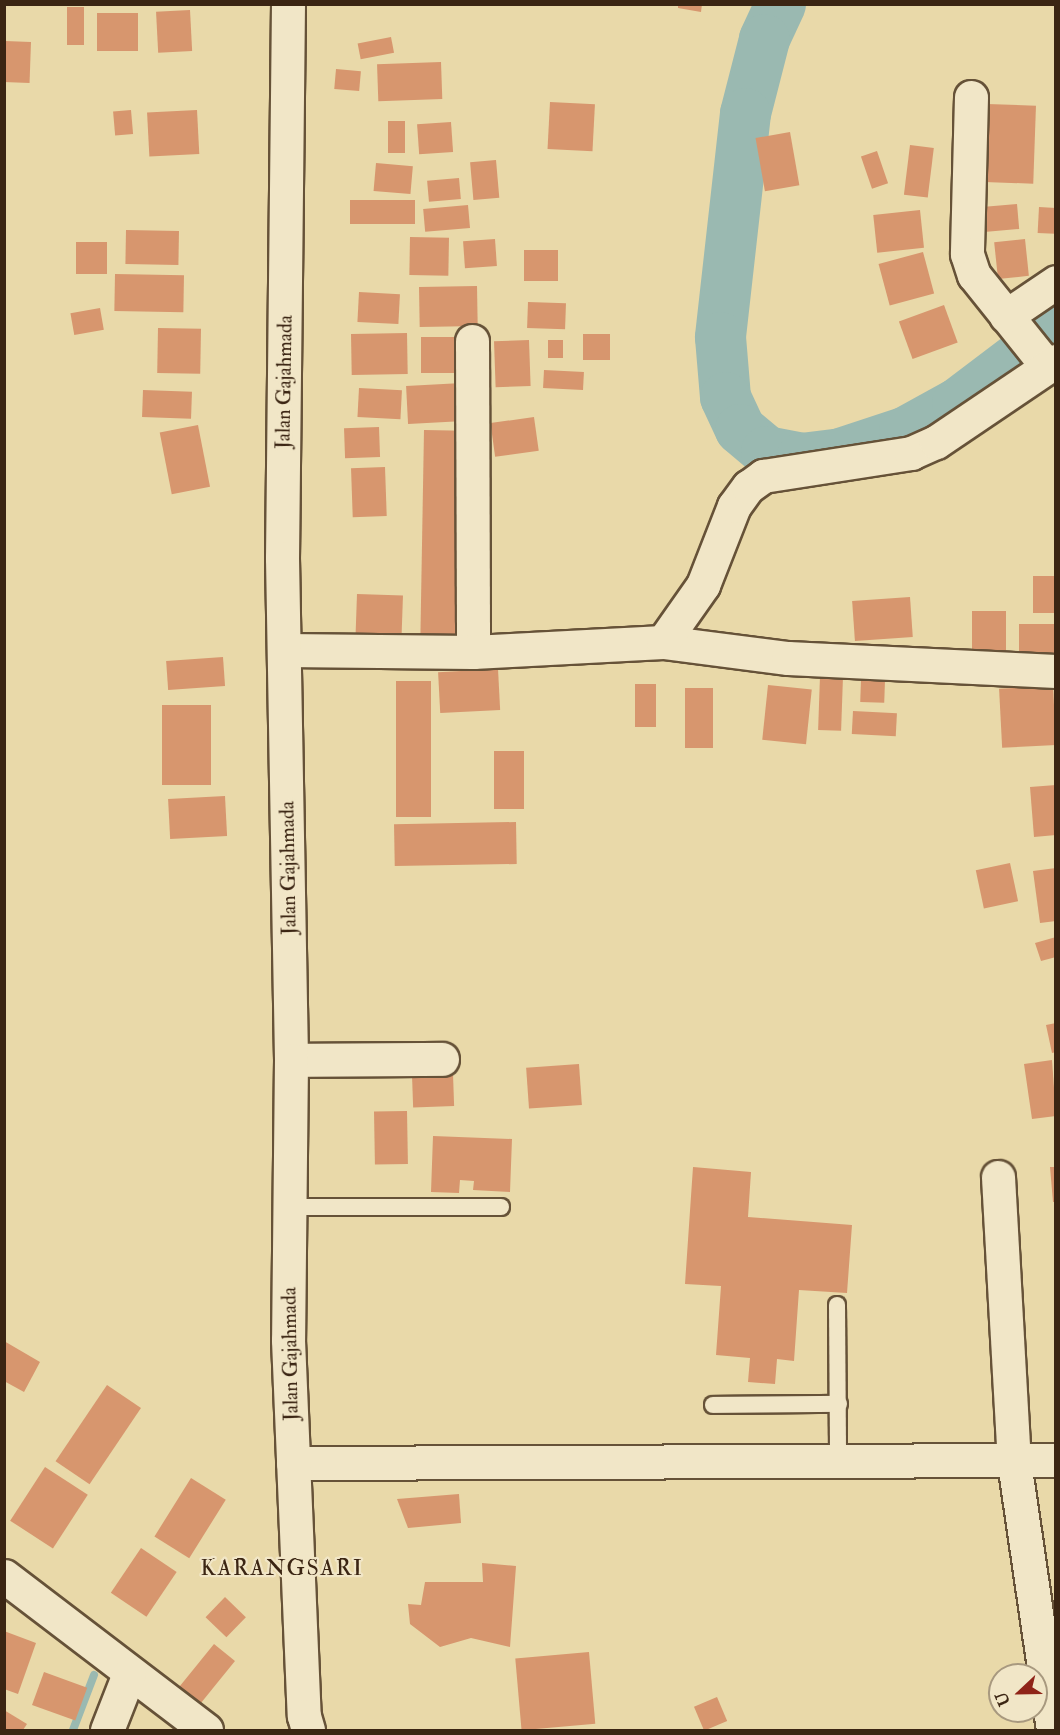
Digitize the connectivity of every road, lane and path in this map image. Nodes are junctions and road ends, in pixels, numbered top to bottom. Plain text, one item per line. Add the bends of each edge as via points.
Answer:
1 (288, 4) edge
2 (971, 97) dead end
3 (1056, 282) edge
4 (1010, 320) junction
5 (472, 341) dead end
6 (1048, 362) edge
7 (663, 642) junction
8 (285, 650) junction
9 (473, 652) junction
10 (1056, 671) edge
11 (442, 1059) dead end
12 (291, 1060) junction
13 (998, 1177) dead end
14 (289, 1207) junction
15 (501, 1207) dead end
16 (837, 1305) dead end
17 (840, 1404) junction
18 (713, 1405) dead end
19 (838, 1460) junction
20 (1056, 1460) edge
21 (1014, 1462) junction
22 (293, 1464) junction
23 (4, 1576) edge
24 (129, 1674) junction
25 (106, 1731) edge
26 (206, 1731) edge
27 (308, 1731) edge
28 (1053, 1731) edge

1 - 8 street, Jalan Gajahmada via 282,558
2 - 4 street via 967,254 974,275
3 - 4 street
4 - 6 street
5 - 9 street
6 - 7 street via 936,442 911,453 763,476 748,487 734,507 704,585
7 - 9 street
7 - 10 street via 788,658
8 - 9 street
8 - 12 street, Jalan Gajahmada
11 - 12 street
12 - 14 street, Jalan Gajahmada
13 - 21 street
14 - 15 lane
14 - 22 street, Jalan Gajahmada via 288,1340
16 - 17 lane
17 - 18 lane
17 - 19 lane
19 - 21 street
19 - 22 street
20 - 21 street
21 - 28 street
22 - 27 street, Jalan Gajahmada via 304,1716
23 - 24 street
24 - 25 street
24 - 26 street

